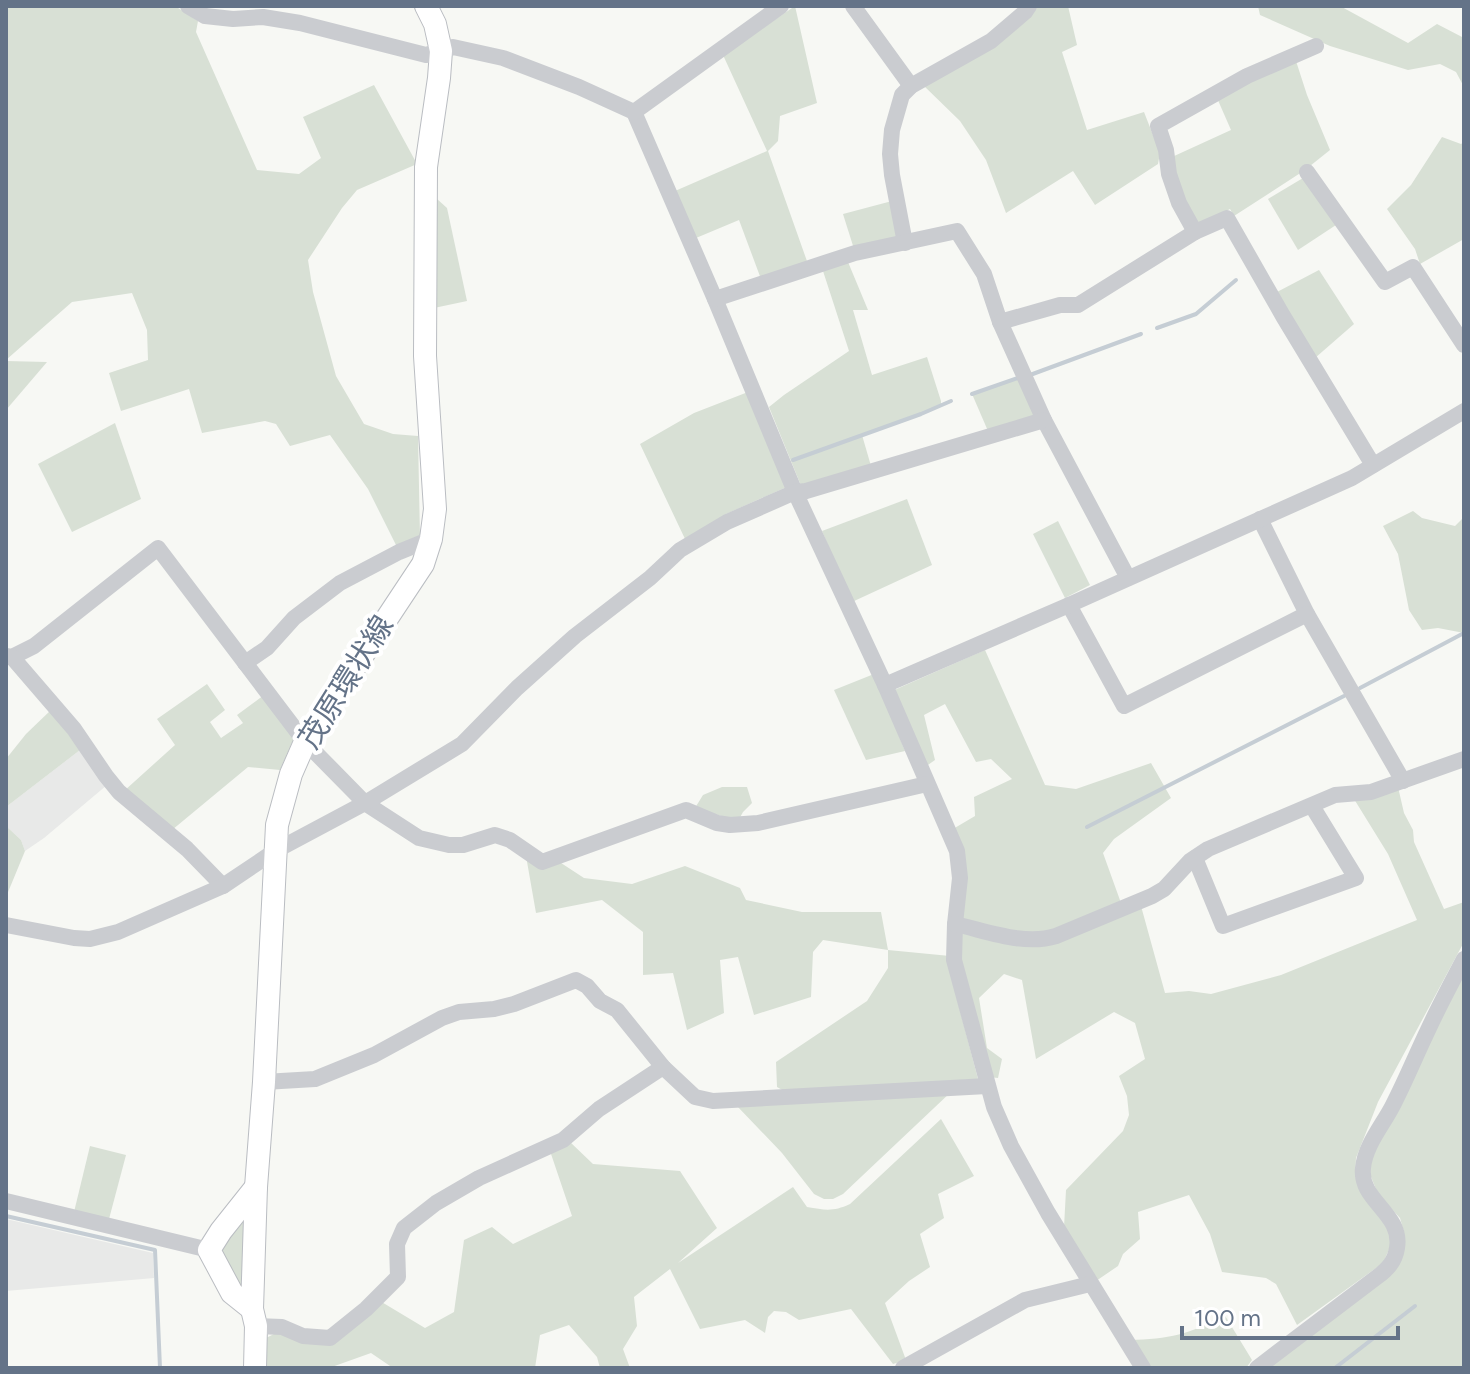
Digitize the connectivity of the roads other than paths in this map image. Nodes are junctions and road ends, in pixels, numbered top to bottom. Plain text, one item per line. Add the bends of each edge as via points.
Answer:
1 (188, 6) edge
2 (426, 6) edge
3 (781, 6) edge
4 (853, 6) edge
5 (1029, 6) edge
6 (1316, 46) dead end
7 (441, 51) junction
8 (911, 86) junction
9 (634, 112) junction
10 (1307, 172) dead end
11 (1195, 232) junction
12 (905, 243) junction
13 (715, 299) junction
14 (1000, 322) junction
15 (1464, 345) edge
16 (1464, 411) edge
17 (1044, 420) junction
18 (1373, 465) junction
19 (795, 492) junction
20 (1260, 519) junction
21 (431, 539) junction
22 (1128, 578) junction
23 (1069, 605) junction
24 (1307, 614) junction
25 (9, 656) edge
26 (245, 663) junction
27 (885, 685) junction
28 (305, 742) junction
29 (1464, 759) edge
30 (1403, 781) junction
31 (927, 784) junction
32 (365, 803) junction
33 (1312, 806) junction
34 (275, 851) junction
35 (1195, 858) junction
36 (223, 886) junction
37 (955, 924) junction
38 (6, 925) edge
39 (1464, 959) edge
40 (663, 1067) junction
41 (264, 1082) junction
42 (987, 1086) junction
43 (256, 1187) junction
44 (6, 1201) edge
45 (209, 1250) junction
46 (1090, 1284) junction
47 (254, 1317) junction
48 (255, 1368) edge
49 (903, 1368) edge
50 (1143, 1368) edge
51 (1257, 1368) edge

1 - 7 street via 205,16 263,17 426,55
2 - 7 main road, 茂原環状線
3 - 9 street
4 - 8 street
5 - 8 street via 991,41
6 - 11 street via 1247,76 1158,126 1179,203
7 - 9 street via 453,47 503,58
7 - 21 main road, 茂原環状線 via 426,167 425,356 435,509
8 - 12 street via 902,95 890,154
9 - 13 street
10 - 15 street via 1385,282 1413,267
11 - 14 street via 1078,305
11 - 18 street via 1227,218
12 - 13 street via 855,253
12 - 14 street via 957,231 984,274
13 - 19 street
14 - 17 street
16 - 18 street
17 - 19 street
17 - 22 street
18 - 20 street
19 - 27 street
19 - 32 street via 680,550 564,646 462,744
20 - 22 street
20 - 24 street
21 - 26 street via 340,583
21 - 28 main road, 茂原環状線 via 423,564
22 - 23 street
23 - 24 street via 1124,706
23 - 27 street
24 - 30 street
25 - 26 street via 34,646 158,548
25 - 36 street via 74,729 119,792
26 - 28 street
27 - 31 street
28 - 32 street
28 - 34 main road, 茂原環状線 via 282,804
29 - 30 street
30 - 33 street via 1371,792 1335,795
31 - 32 street via 758,823 717,823 686,810 542,862 495,835 463,845 419,838
31 - 37 street via 957,851
32 - 34 street
33 - 35 street
33 - 35 street via 1356,878 1223,926
34 - 36 street
34 - 41 main road, 茂原環状線
35 - 37 street via 1152,896 1041,941
36 - 38 street via 90,939
37 - 42 street via 954,960
39 - 51 street via 1363,1166 1363,1182 1398,1232 1395,1257 1377,1277
40 - 41 street via 617,1010 576,980 514,1004 442,1018 315,1079
40 - 42 street via 695,1097 713,1101
40 - 47 street via 563,1140 479,1178 404,1228 397,1244 398,1277 330,1338 303,1336
41 - 43 main road, 茂原環状線
42 - 46 street via 1011,1146
43 - 45 main road
43 - 47 main road, 茂原環状線
44 - 45 street
45 - 47 main road via 232,1293
46 - 49 street via 1025,1300
46 - 50 street
47 - 48 main road, 茂原環状線

